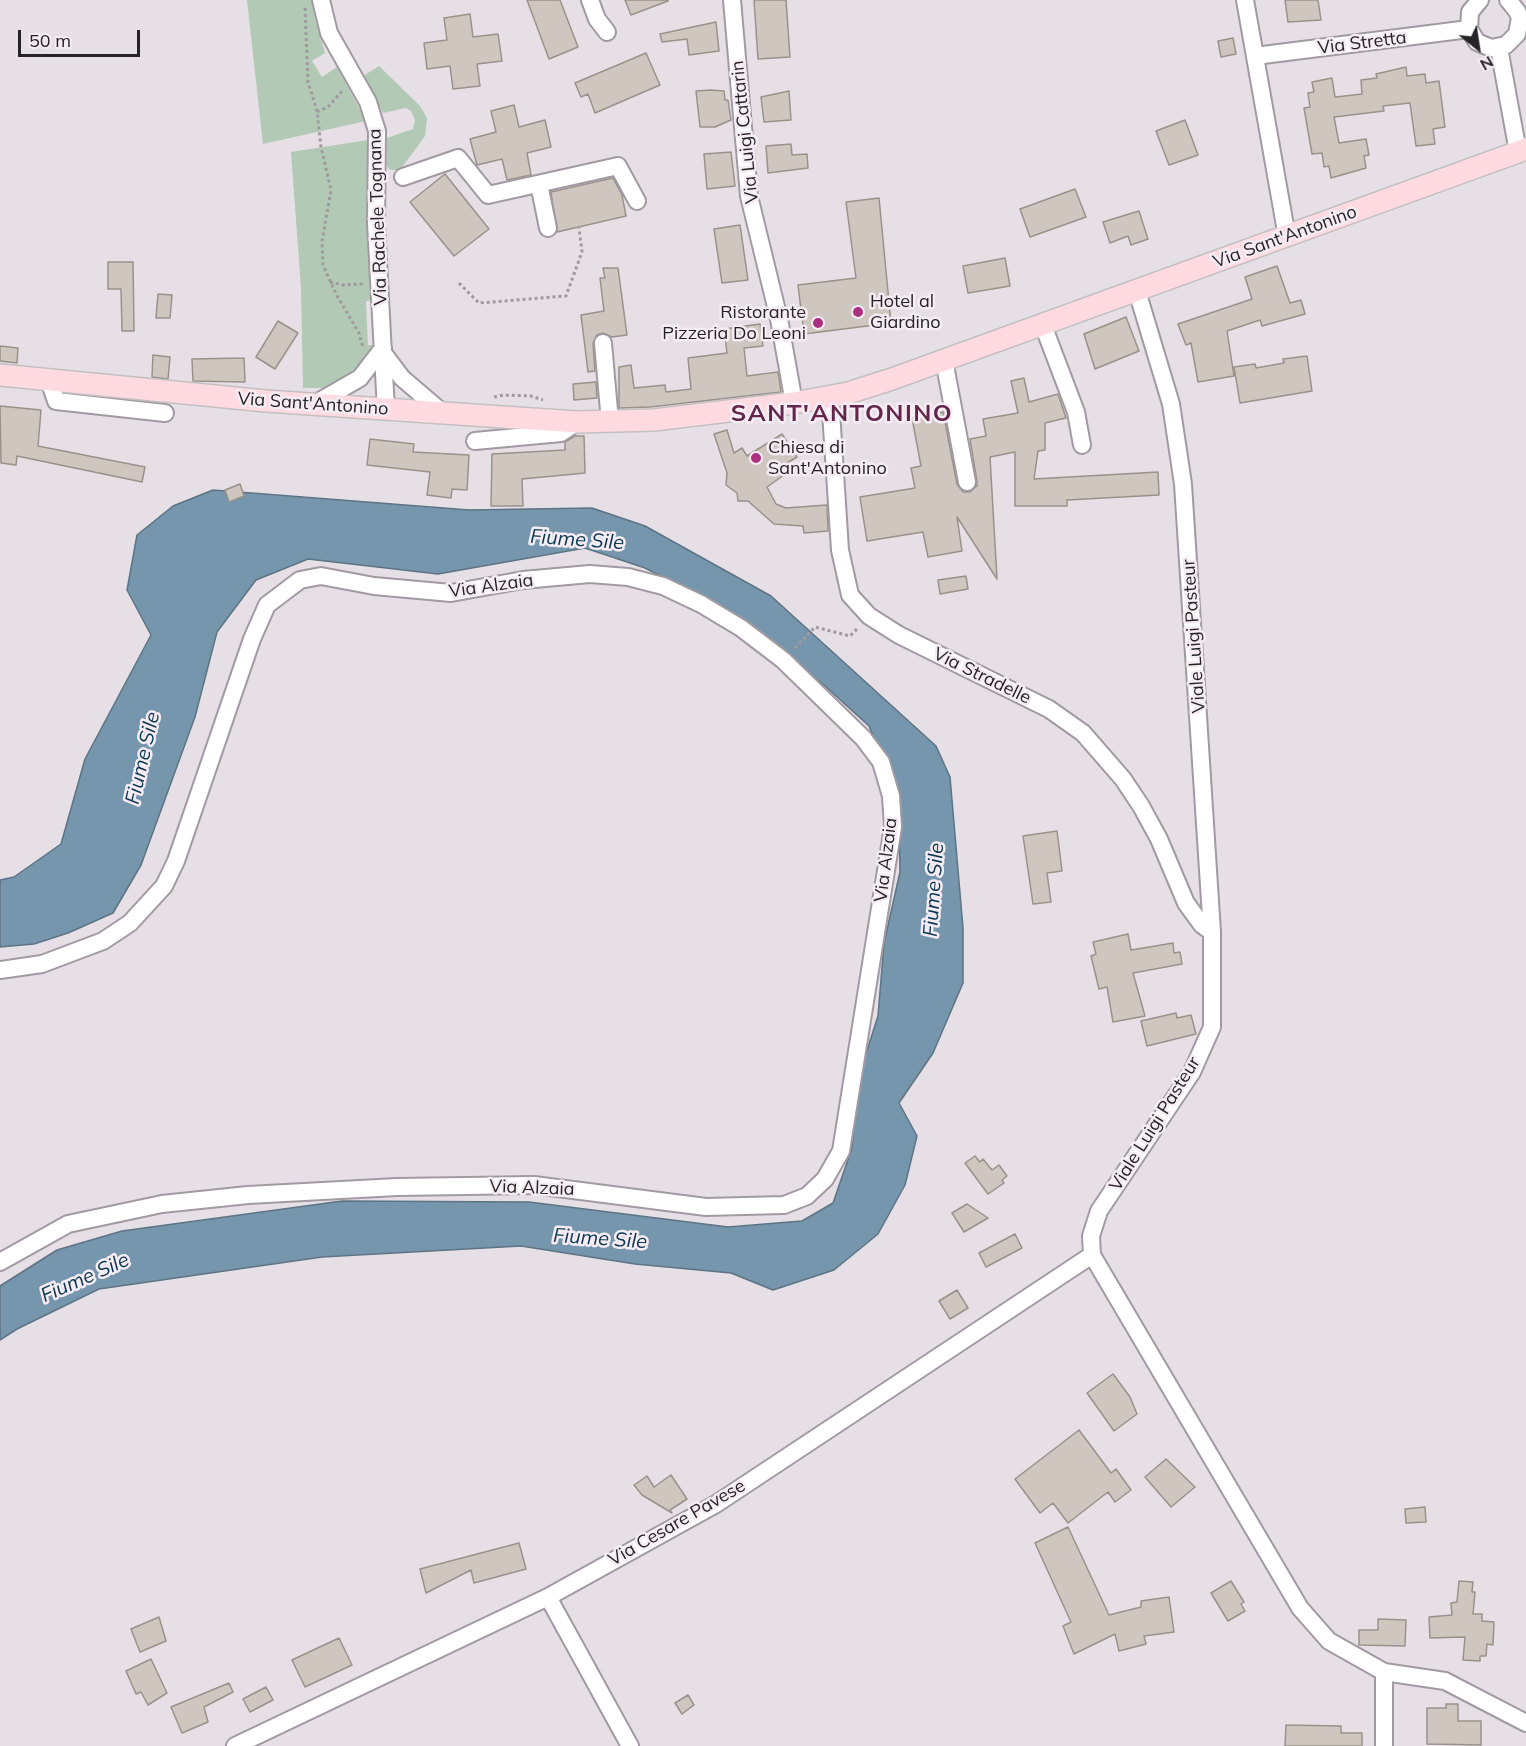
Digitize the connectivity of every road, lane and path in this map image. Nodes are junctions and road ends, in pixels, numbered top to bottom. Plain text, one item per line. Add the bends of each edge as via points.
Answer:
1 (590, 0) edge
2 (732, 0) edge
3 (1245, 0) edge
4 (1480, 0) edge
5 (313, 2) edge
6 (1517, 6) edge
7 (1469, 29) junction
8 (607, 32) dead end
9 (1499, 48) junction
10 (1255, 56) junction
11 (348, 86) dead end
12 (317, 112) junction
13 (1522, 151) edge
14 (403, 177) dead end
15 (539, 184) junction
16 (637, 201) dead end
17 (548, 228) dead end
18 (579, 228) dead end
19 (1287, 237) junction
20 (330, 282) junction
21 (371, 283) dead end
22 (459, 283) dead end
23 (1137, 291) junction
24 (1043, 325) junction
25 (603, 343) dead end
26 (383, 351) junction
27 (363, 355) dead end
28 (944, 360) junction
29 (0, 375) edge
30 (49, 380) junction
31 (830, 396) junction
32 (490, 397) dead end
33 (794, 403) junction
34 (313, 405) junction
35 (386, 410) junction
36 (165, 413) dead end
37 (443, 413) junction
38 (554, 420) junction
39 (577, 422) junction
40 (610, 422) junction
41 (476, 441) dead end
42 (1082, 444) dead end
43 (967, 482) dead end
44 (869, 616) junction
45 (792, 651) dead end
46 (1212, 932) junction
47 (0, 970) edge
48 (1092, 1255) junction
49 (0, 1262) edge
50 (548, 1597) junction
51 (1384, 1672) junction
52 (1526, 1724) edge
53 (235, 1746) edge
54 (630, 1746) edge
55 (1384, 1746) edge

1 - 8 street
2 - 33 street, Via Luigi Cattarin via 749,196 779,319
3 - 10 street
4 - 7 street via 1470,12
5 - 12 path via 308,82
5 - 26 street, Via Rachele Tognana via 376,123 376,224
6 - 9 street via 1517,34
7 - 9 street via 1477,42
7 - 10 street, Via Stretta
9 - 13 street
10 - 19 street
11 - 12 path via 329,106
12 - 20 path via 331,190 321,250
13 - 19 main road, Via Sant'Antonino
14 - 15 street via 458,158 488,195
15 - 16 street via 618,165
15 - 17 street
18 - 22 path via 582,252 566,296 479,303
19 - 23 main road, Via Sant'Antonino
20 - 21 path
20 - 27 path via 359,333
23 - 24 main road, Via Sant'Antonino
23 - 46 street, Viale Luigi Pasteur via 1171,404 1183,484
24 - 28 main road, Via Sant'Antonino
24 - 42 street via 1076,412
25 - 40 street
26 - 34 street via 360,378
26 - 35 street, Via Rachele Tognana
26 - 37 street via 402,378
28 - 31 main road, Via Sant'Antonino
28 - 43 street
29 - 30 main road, Via Sant'Antonino
30 - 34 main road, Via Sant'Antonino
30 - 36 street via 56,401
31 - 33 main road, Via Sant'Antonino
31 - 44 street, Via Stradelle via 840,550 850,595
32 - 38 path via 536,397 559,407
33 - 40 main road, Via Sant'Antonino
34 - 35 main road, Via Sant'Antonino
35 - 37 main road, Via Sant'Antonino
37 - 38 main road, Via Sant'Antonino
38 - 39 main road, Via Sant'Antonino
39 - 40 main road, Via Sant'Antonino
39 - 41 street, Via Sant'Antonino via 561,434
44 - 45 path via 850,636 815,627
44 - 46 street, Via Stradelle via 899,635 1049,709 1083,733 1141,806 1160,839 1186,903
46 - 48 street, Viale Luigi Pasteur via 1212,1027 1192,1072 1099,1211 1091,1236
47 - 49 street, Via Alzaia via 42,964 103,941 130,923 164,886 267,605 300,580 321,576 374,586 451,593 523,580 590,574 628,577 663,586 741,628 783,660 863,738 881,762 891,796 893,827 841,1151 825,1179 807,1196 784,1205 706,1207 534,1185 248,1195 162,1204 68,1224
48 - 50 street, Via Cesare Pavese via 716,1504
48 - 51 street via 1300,1608 1329,1641
50 - 53 street, Via Cesare Pavese
50 - 54 street
51 - 52 street via 1445,1681
51 - 55 street

